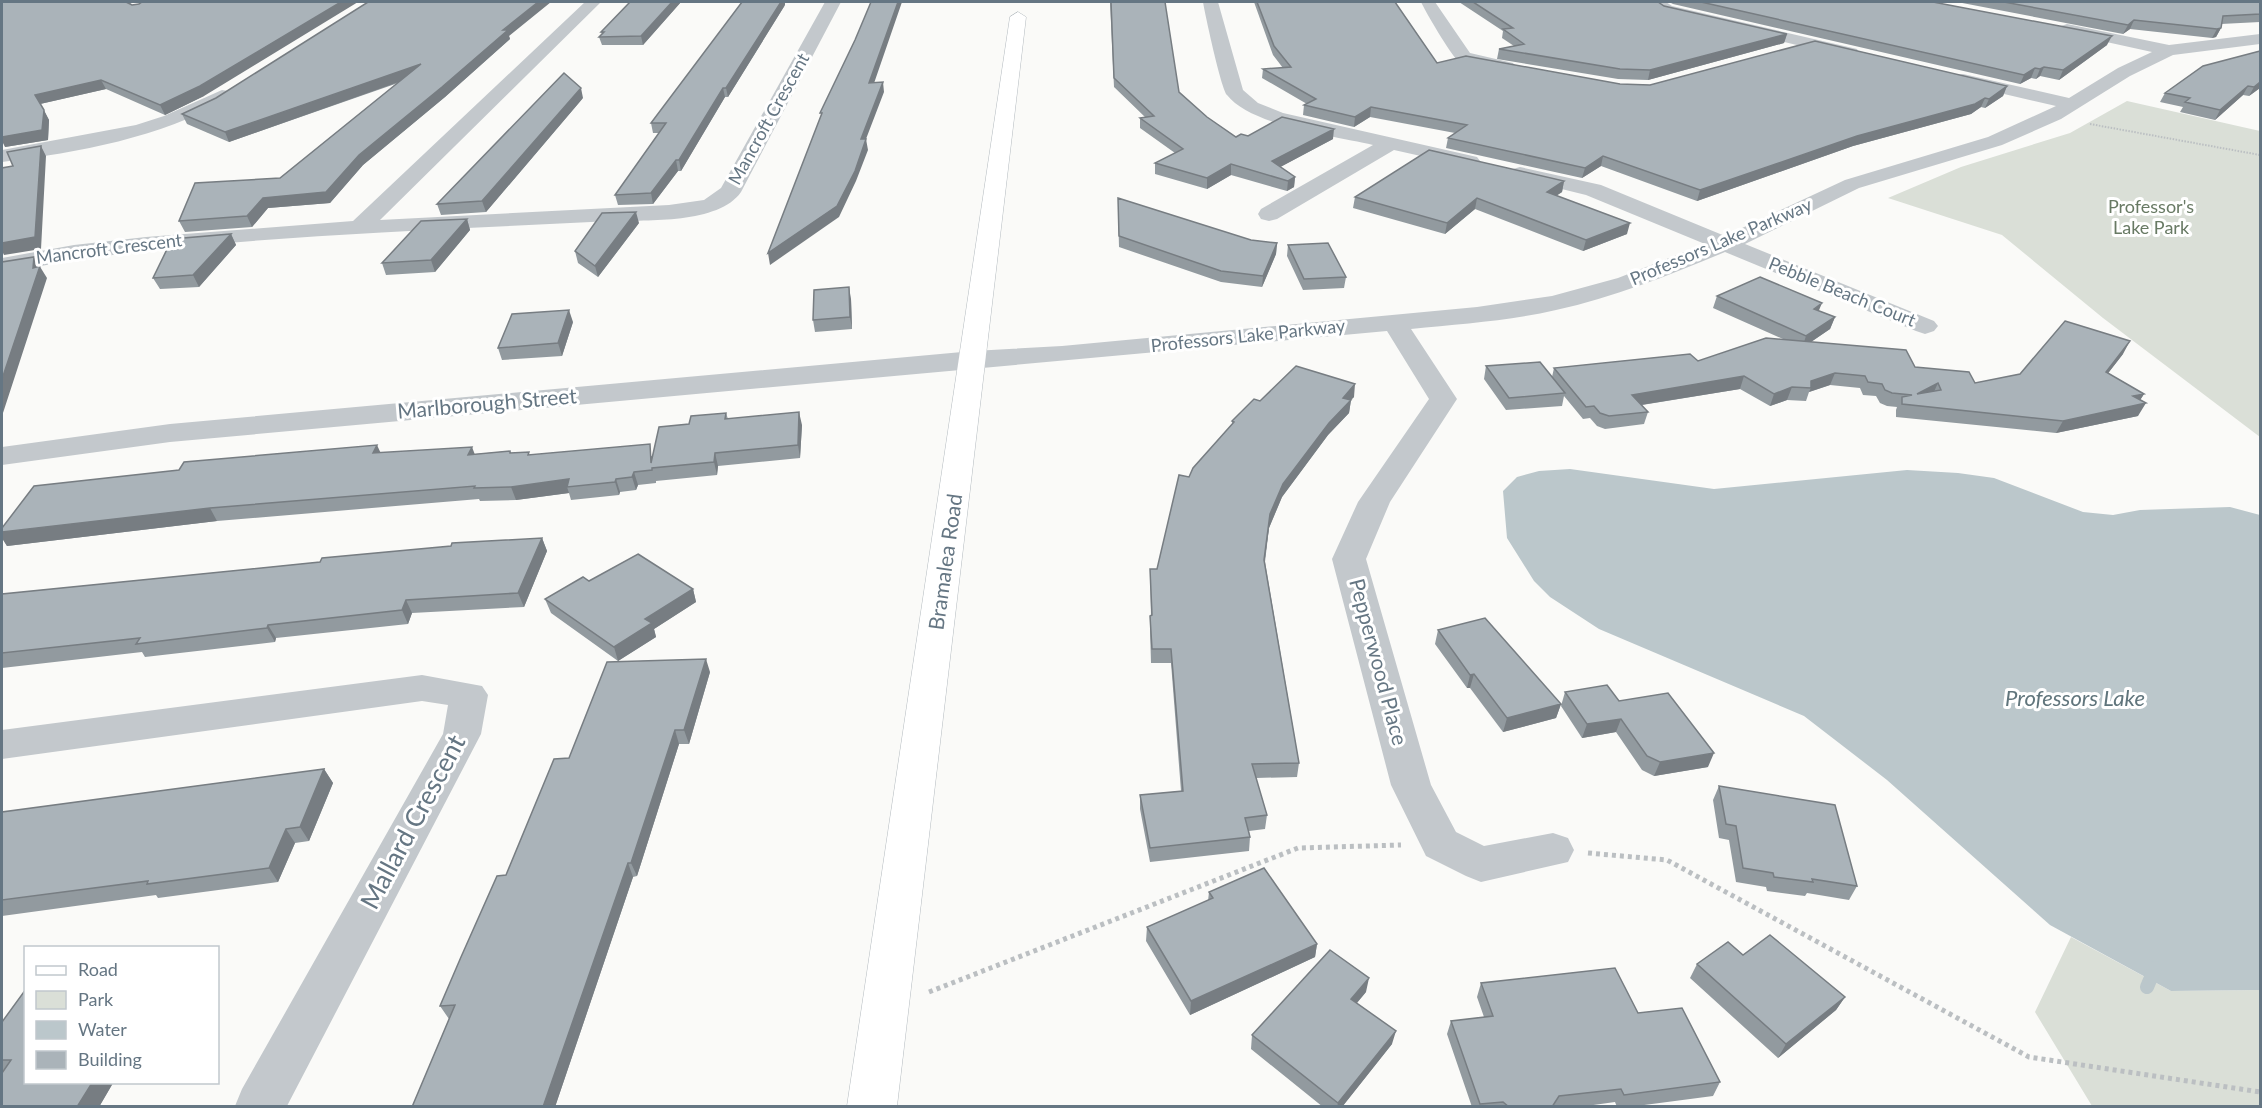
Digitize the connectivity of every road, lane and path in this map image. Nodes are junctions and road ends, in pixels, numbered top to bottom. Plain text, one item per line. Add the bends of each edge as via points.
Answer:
1 (593, 2) edge
2 (833, 2) edge
3 (1210, 2) edge
4 (1428, 2) edge
5 (1656, 2) edge
6 (1020, 11) dead end
7 (2056, 27) edge
8 (2260, 39) edge
9 (1810, 44) junction
10 (2169, 50) junction
11 (1774, 54) edge
12 (1867, 57) edge
13 (1519, 69) edge
14 (1947, 75) edge
15 (242, 83) edge
16 (2063, 110) junction
17 (1391, 143) junction
18 (2260, 155) edge
19 (2, 156) edge
20 (1269, 214) dead end
21 (360, 228) junction
22 (1726, 244) junction
23 (2, 265) edge
24 (1394, 322) junction
25 (1925, 326) dead end
26 (973, 359) junction
27 (2, 456) edge
28 (2, 744) edge
29 (1441, 844) junction
30 (1553, 850) joint
31 (886, 1009) junction
32 (2260, 1092) edge
33 (260, 1107) edge
34 (872, 1107) edge

1 - 21 street
2 - 21 street, Mancroft Crescent via 730,192 710,207
3 - 17 street, Pebble Beach Court via 1234,92 1251,107 1277,117
4 - 13 street via 1464,57
5 - 9 street via 1667,9
6 - 26 main road, Bramalea Road
7 - 10 street
8 - 10 street, Professors Lake Parkway
9 - 11 street
9 - 12 street
10 - 16 street, Professors Lake Parkway via 2124,72
14 - 16 street
15 - 19 street via 170,122
16 - 18 path via 2121,131 2209,143
16 - 22 street, Professors Lake Parkway via 1995,141 1852,184
17 - 20 street
17 - 22 street, Pebble Beach Court via 1593,189
21 - 23 street, Mancroft Crescent via 166,240
22 - 24 street, Professors Lake Parkway via 1627,284 1554,303
22 - 25 street, Pebble Beach Court
24 - 26 street, Professors Lake Parkway
24 - 29 street, Pepperwood Place via 1443,399 1374,502 1349,559 1411,785
26 - 27 street, Marlborough Street via 182,432
26 - 31 main road, Bramalea Road
28 - 33 street, Mallard Crescent via 422,688 469,695 462,734
29 - 30 street via 1481,864
29 - 31 path via 1298,848
30 - 32 path via 1667,860 2029,1058
31 - 34 main road, Bramalea Road

